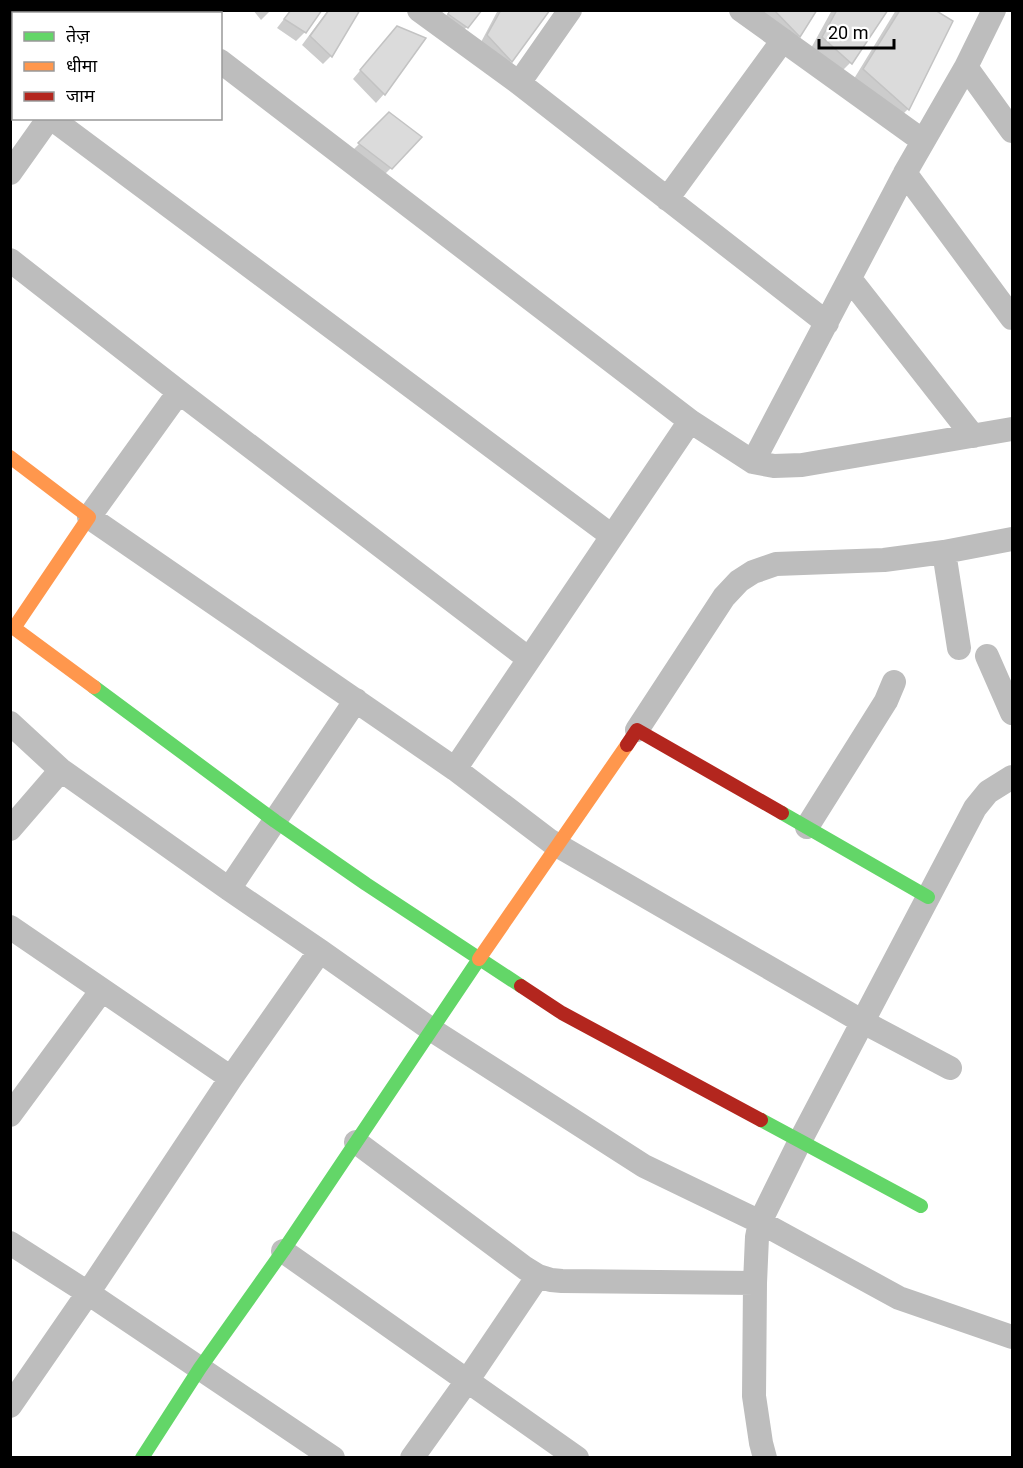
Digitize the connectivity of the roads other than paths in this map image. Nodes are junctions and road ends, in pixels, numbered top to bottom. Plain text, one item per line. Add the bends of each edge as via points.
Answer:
1 (419, 10) edge
2 (570, 10) edge
3 (741, 10) edge
4 (986, 14) edge
5 (783, 40) junction
6 (222, 63) edge
7 (966, 67) junction
8 (519, 84) junction
9 (49, 120) edge
10 (53, 120) edge
11 (1012, 131) edge
12 (923, 141) junction
13 (10, 173) edge
14 (905, 173) junction
15 (667, 198) junction
16 (10, 260) edge
17 (850, 279) junction
18 (1012, 318) edge
19 (827, 323) junction
20 (179, 392) junction
21 (690, 421) junction
22 (1012, 429) edge
23 (973, 436) junction
24 (10, 457) edge
25 (753, 462) junction
26 (89, 517) junction
27 (612, 536) junction
28 (1012, 539) edge
29 (944, 552) junction
30 (12, 630) edge
31 (959, 648) dead end
32 (987, 656) dead end
33 (529, 659) junction
34 (894, 682) dead end
35 (356, 700) junction
36 (1012, 713) edge
37 (10, 723) edge
38 (637, 730) junction
39 (455, 769) junction
40 (61, 770) junction
41 (1012, 777) edge
42 (275, 821) junction
43 (807, 827) junction
44 (10, 829) edge
45 (558, 845) junction
46 (229, 889) junction
47 (928, 897) junction
48 (10, 927) edge
49 (320, 951) junction
50 (479, 960) junction
51 (102, 990) junction
52 (863, 1022) junction
53 (432, 1030) junction
54 (950, 1068) dead end
55 (231, 1078) junction
56 (10, 1115) edge
57 (800, 1141) junction
58 (356, 1142) junction
59 (921, 1206) dead end
60 (760, 1222) junction
61 (10, 1243) edge
62 (283, 1251) junction
63 (538, 1276) junction
64 (754, 1283) junction
65 (88, 1293) junction
66 (1012, 1337) edge
67 (200, 1368) junction
68 (467, 1381) junction
69 (10, 1406) edge
70 (142, 1458) edge
71 (333, 1458) edge
72 (412, 1458) edge
73 (577, 1458) edge
74 (765, 1458) edge

1 - 8 street
2 - 8 street
3 - 5 street
4 - 7 street
5 - 12 street
5 - 15 street
6 - 21 street
7 - 11 street
7 - 12 street
8 - 15 street
9 - 13 street
10 - 27 street
12 - 14 street
14 - 17 street
14 - 18 street
15 - 19 street
16 - 20 street
17 - 19 street
17 - 23 street
19 - 25 street
20 - 26 street
20 - 33 street
21 - 25 street
21 - 27 street
22 - 23 street
23 - 25 street via 802,465
24 - 26 street
26 - 30 street
26 - 35 street
27 - 33 street
28 - 29 street
29 - 31 street
29 - 38 street via 884,560 776,564 753,572 724,597
30 - 42 street
32 - 36 street
33 - 39 street
34 - 43 street
35 - 39 street
35 - 42 street
37 - 40 street
38 - 43 street
38 - 45 street
39 - 45 street
40 - 44 street
40 - 46 street
41 - 47 street via 988,792 975,808
42 - 46 street
42 - 50 street
43 - 47 street
45 - 50 street
45 - 52 street
46 - 49 street
47 - 52 street
48 - 51 street
49 - 53 street
49 - 55 street
50 - 53 street
50 - 57 street via 562,1013
51 - 55 street
51 - 56 street
52 - 54 street
52 - 57 street
53 - 58 street
53 - 60 street via 644,1166
55 - 65 street
57 - 59 street
57 - 60 street
58 - 62 street
58 - 63 street
60 - 64 street
60 - 66 street via 899,1298
61 - 65 street
62 - 67 street
62 - 68 street
63 - 64 street via 562,1281
63 - 68 street
64 - 74 street via 754,1396
65 - 67 street
65 - 69 street
67 - 70 street
67 - 71 street
68 - 72 street
68 - 73 street

